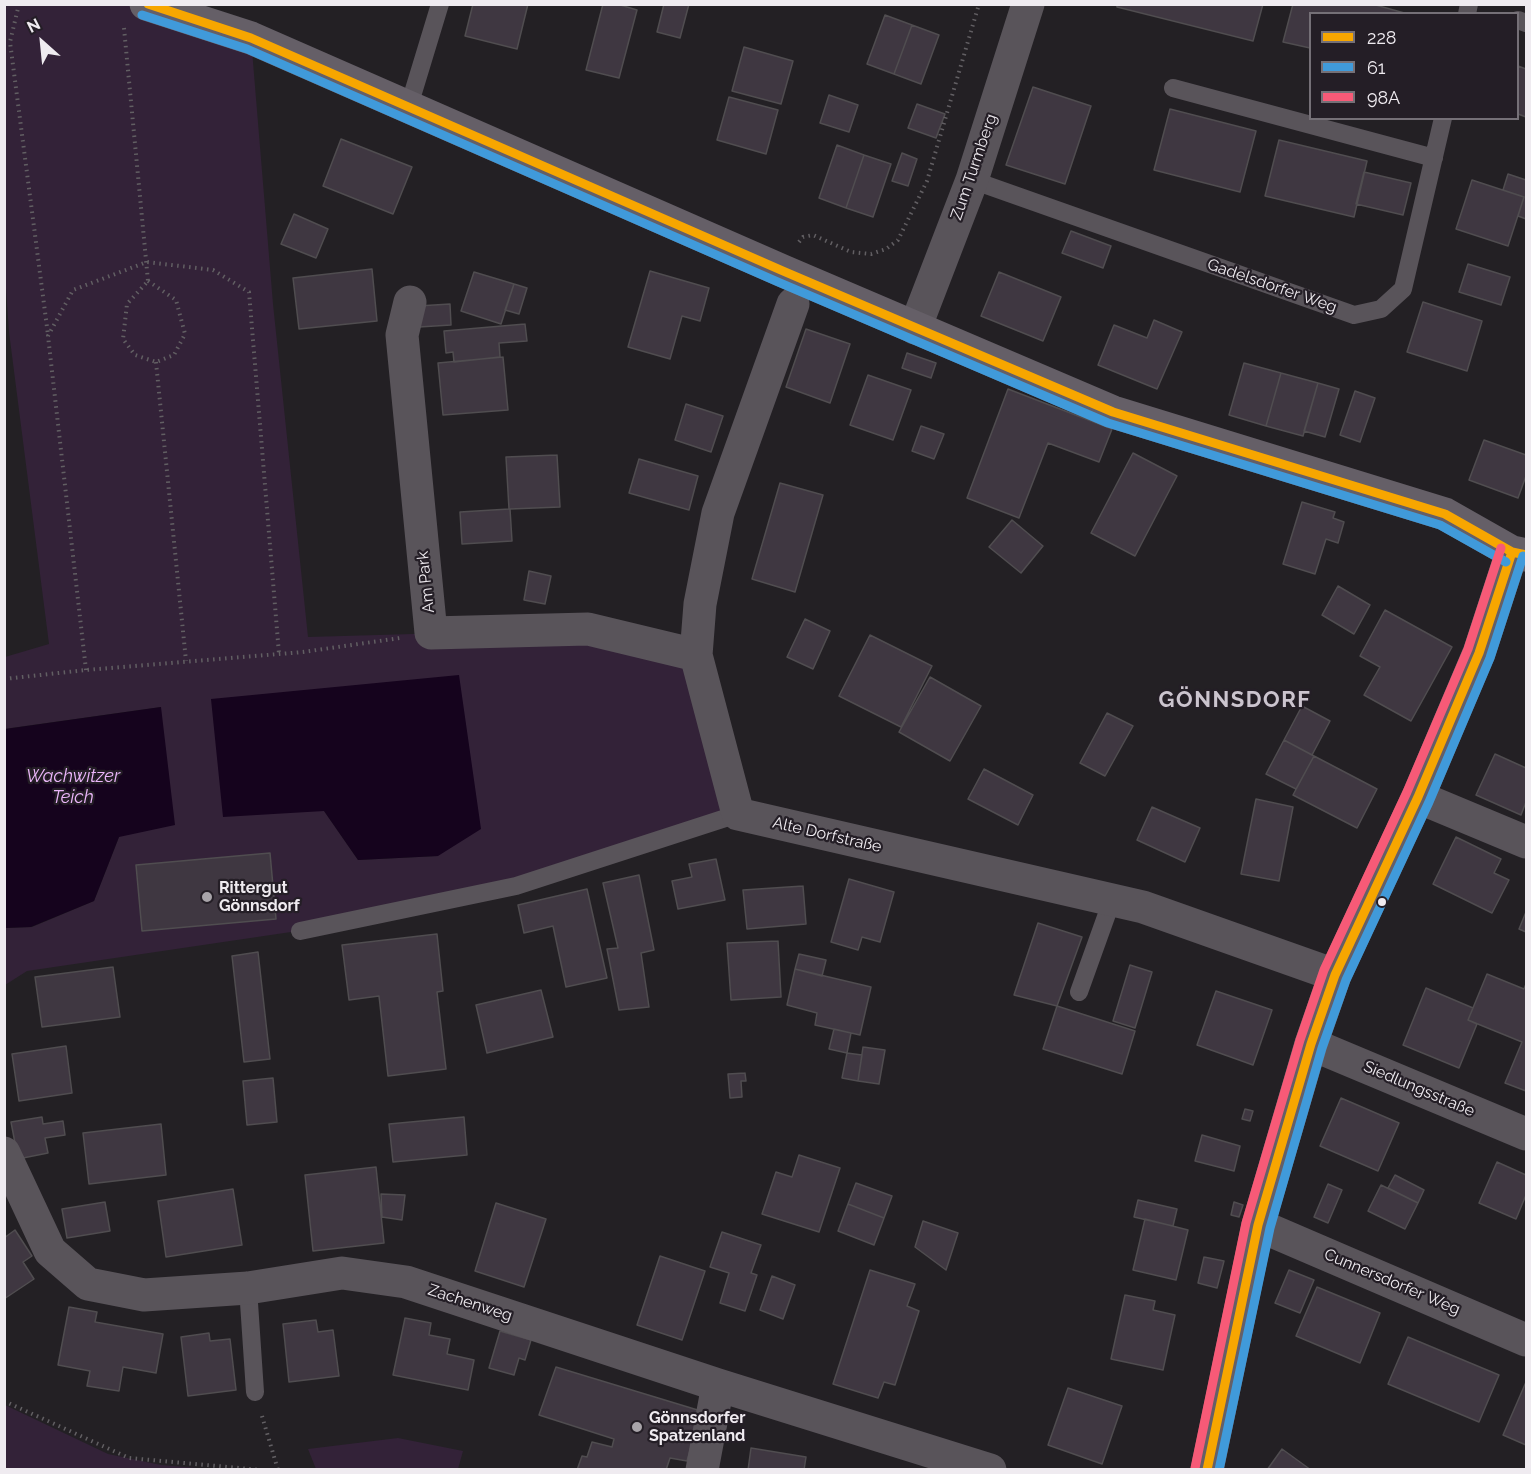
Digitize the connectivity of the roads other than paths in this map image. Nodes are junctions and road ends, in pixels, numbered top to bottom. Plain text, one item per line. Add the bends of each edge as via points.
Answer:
1 (440, 4) edge
2 (1028, 4) edge
3 (135, 12) edge
4 (1173, 88) dead end
5 (409, 106) junction
6 (1443, 120) edge
7 (1434, 158) junction
8 (972, 180) junction
9 (410, 302) dead end
10 (793, 304) dead end
11 (915, 328) junction
12 (1522, 549) edge
13 (696, 655) junction
14 (1418, 796) junction
15 (738, 814) junction
16 (1527, 842) edge
17 (1112, 900) junction
18 (309, 929) dead end
19 (1335, 975) junction
20 (1079, 992) dead end
21 (1311, 1044) junction
22 (1527, 1134) edge
23 (4, 1153) edge
24 (1258, 1225) junction
25 (248, 1288) junction
26 (1527, 1340) edge
27 (718, 1385) junction
28 (255, 1392) road end
29 (702, 1470) edge
30 (990, 1470) edge
31 (1207, 1470) edge

1 - 5 lane
2 - 8 street, Zum Turmberg
3 - 5 street via 250,38
4 - 7 lane
5 - 11 street
6 - 7 lane, Gadelsdorfer Weg
7 - 8 lane, Gadelsdorfer Weg via 1402,288 1381,309 1354,315
8 - 11 street, Zum Turmberg
9 - 13 street, Am Park via 402,335 431,633 588,629
10 - 13 street via 718,513 700,604
11 - 12 street via 1113,412 1445,514
12 - 14 street
13 - 15 street
14 - 16 street
14 - 19 street
15 - 17 street, Alte Dorfstraße
15 - 18 lane via 516,886
17 - 19 street, Alte Dorfstraße via 1143,907
17 - 20 lane
19 - 21 street
21 - 22 street, Siedlungsstraße
21 - 24 street
23 - 25 street, Zachenweg via 50,1251 88,1284 144,1295
24 - 26 street, Cunnersdorfer Weg
24 - 31 street
25 - 27 street, Zachenweg via 342,1273 406,1282
25 - 28 lane
27 - 29 street
27 - 30 street, Zachenweg

